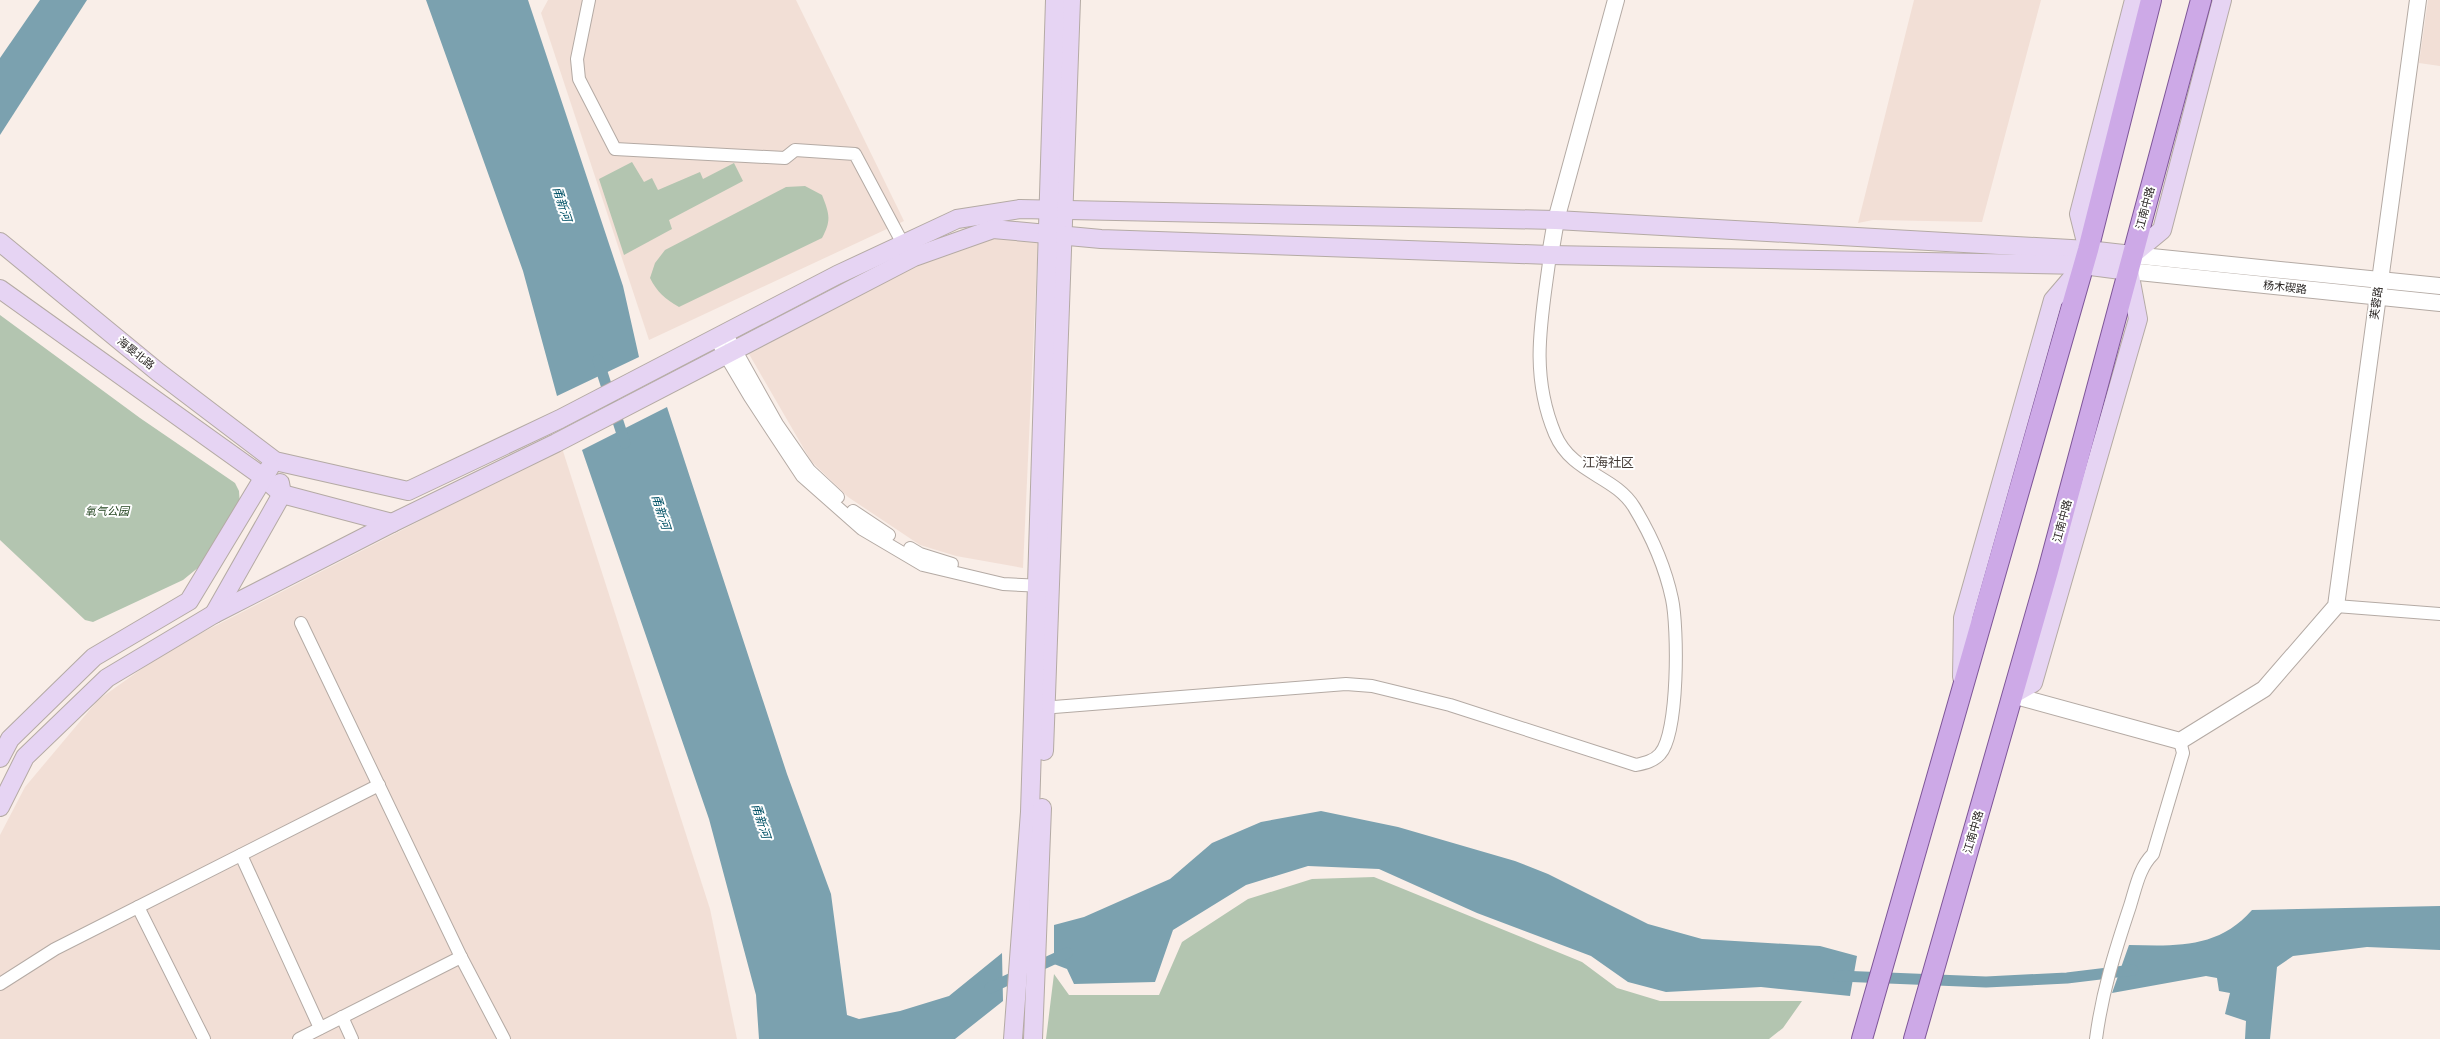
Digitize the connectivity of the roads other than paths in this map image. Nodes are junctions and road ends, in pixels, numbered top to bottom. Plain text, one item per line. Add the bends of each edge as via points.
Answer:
1 (589, 0) edge
2 (1055, 0) edge
3 (1071, 0) edge
4 (1616, 0) edge
5 (2134, 0) edge
6 (2152, 0) edge
7 (2201, 0) edge
8 (2222, 0) edge
9 (2418, 0) edge
10 (1055, 211) junction
11 (1556, 220) junction
12 (1055, 235) junction
13 (0, 242) edge
14 (904, 244) junction
15 (1550, 255) junction
16 (2086, 257) junction
17 (2131, 263) junction
18 (2380, 279) junction
19 (2440, 286) edge
20 (0, 289) edge
21 (2377, 296) junction
22 (2440, 303) edge
23 (720, 336) junction
24 (730, 352) junction
25 (276, 460) junction
26 (262, 477) junction
27 (282, 494) junction
28 (392, 523) junction
29 (1043, 583) junction
30 (2336, 606) junction
31 (214, 614) junction
32 (2440, 614) edge
33 (301, 622) dead end
34 (2012, 695) junction
35 (1039, 705) junction
36 (2180, 741) junction
37 (0, 758) edge
38 (379, 785) junction
39 (0, 807) edge
40 (241, 855) junction
41 (138, 907) junction
42 (461, 956) junction
43 (0, 984) edge
44 (342, 1017) junction
45 (320, 1028) junction
46 (204, 1039) edge
47 (299, 1039) edge
48 (352, 1039) edge
49 (504, 1039) edge
50 (1014, 1039) edge
51 (1033, 1039) edge
52 (1862, 1039) edge
53 (1914, 1039) edge
54 (2096, 1039) edge

1 - 14 street via 577,59 579,79 615,149 785,158 795,150 855,154
2 - 10 main road
3 - 10 main road
4 - 11 street
5 - 16 main road via 2079,214
6 - 16 main road
7 - 17 main road, 江南中路
8 - 17 main road via 2162,230
9 - 18 street, 芙蓉路
10 - 11 main road
10 - 12 main road
10 - 14 main road via 1020,209 957,219
11 - 15 street
11 - 16 main road
12 - 15 main road via 1101,239
12 - 24 main road via 993,229 914,257
12 - 29 main road
13 - 25 main road, 海晏北路 via 158,372
14 - 23 main road via 837,275
15 - 16 main road
15 - 35 street via 1538,346 1539,369 1548,413 1556,435 1573,460 1618,489 1632,505 1664,569 1672,600 1676,649 1674,696 1668,737 1661,753 1650,762 1636,764 1401,692 1346,684
16 - 17 main road
16 - 52 main road
17 - 18 street, 杨木碶路
17 - 21 street, 杨木碶路
17 - 34 main road, 江南中路 via 2048,572
18 - 19 street, 杨木碶路
18 - 21 street, 芙蓉路
20 - 26 main road
21 - 22 street, 杨木碶路
21 - 30 street, 芙蓉路
23 - 24 street
23 - 25 main road via 560,419 408,491
24 - 28 main road via 565,439
24 - 29 street via 809,470 860,517 920,554 992,576
25 - 26 main road
25 - 27 main road
26 - 27 main road
26 - 37 main road via 189,601 94,657 10,739
27 - 28 main road
27 - 31 main road
28 - 31 main road
29 - 35 main road
30 - 32 street
30 - 36 street via 2264,689
31 - 39 main road via 106,678 26,757
33 - 38 street
34 - 36 street
34 - 53 main road, 江南中路
35 - 50 main road
35 - 51 main road via 1037,942
36 - 54 street via 2183,753 2153,854 2144,863 2120,935 2102,996
38 - 40 street
38 - 42 street
40 - 41 street
40 - 45 street
41 - 43 street via 55,949
41 - 46 street
42 - 44 street
42 - 49 street
44 - 45 street
44 - 48 street
45 - 47 street

